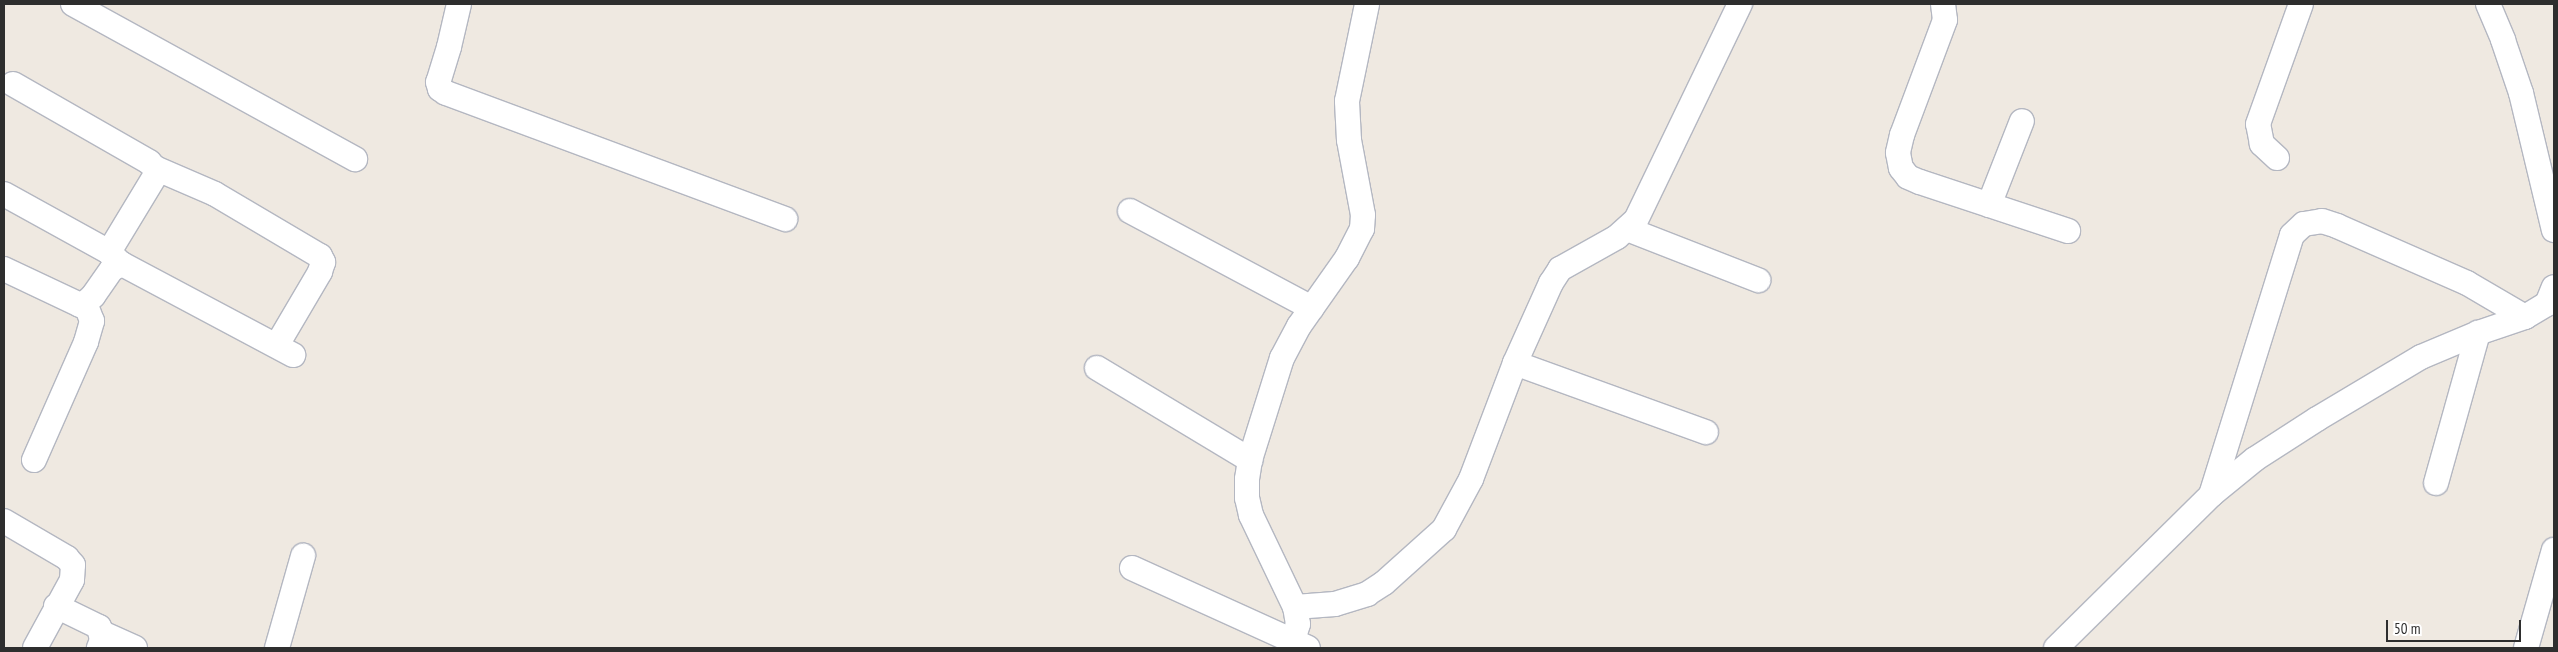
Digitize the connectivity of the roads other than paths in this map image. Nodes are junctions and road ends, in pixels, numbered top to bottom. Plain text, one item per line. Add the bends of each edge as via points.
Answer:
1 (72, 4) edge
2 (459, 4) edge
3 (1367, 4) edge
4 (1740, 4) edge
5 (1943, 4) edge
6 (2301, 4) edge
7 (2488, 4) edge
8 (13, 84) dead end
9 (2022, 120) dead end
10 (2277, 158) dead end
11 (354, 159) dead end
12 (155, 168) junction
13 (4, 194) edge
14 (1989, 205) junction
15 (1130, 211) dead end
16 (785, 219) dead end
17 (1627, 229) junction
18 (2554, 230) edge
19 (2068, 231) dead end
20 (116, 258) junction
21 (4, 269) edge
22 (1758, 280) dead end
23 (86, 303) junction
24 (2552, 303) edge
25 (1312, 308) junction
26 (2525, 317) junction
27 (2478, 333) junction
28 (1515, 363) junction
29 (1097, 368) dead end
30 (1706, 432) dead end
31 (34, 460) dead end
32 (1250, 460) junction
33 (2436, 483) dead end
34 (2210, 495) junction
35 (4, 521) edge
36 (2554, 550) edge
37 (302, 556) dead end
38 (1132, 568) dead end
39 (56, 606) junction
40 (1295, 607) junction
41 (100, 641) edge
42 (1297, 646) edge
43 (35, 648) edge
44 (135, 648) edge
45 (277, 648) edge
46 (2056, 648) edge
47 (2526, 648) edge

1 - 11 street
2 - 16 street via 438,82 446,93
3 - 25 street via 1347,101 1363,215 1362,229 1347,258
4 - 17 street via 1636,220
5 - 14 street via 1945,20 1902,134 1898,153 1901,168 1908,177
6 - 10 street via 2258,124 2262,144
7 - 18 street via 2521,93
8 - 12 street via 150,162
9 - 14 street
12 - 20 street via 155,176
12 - 20 street via 215,194 320,256 323,262 320,272 285,350
13 - 20 street
14 - 19 street
15 - 25 street
17 - 22 street
17 - 28 street via 1560,269
20 - 23 street
21 - 23 street via 75,304
23 - 31 street via 92,321 86,342
24 - 26 street
25 - 32 street via 1282,358
26 - 27 street
26 - 34 street via 2467,282 2337,226 2312,220 2304,224 2292,235
27 - 33 street
27 - 34 street via 2422,357 2317,419 2255,459
28 - 30 street
28 - 40 street via 1471,479 1444,529 1384,583 1367,594 1335,604
29 - 32 street
32 - 40 street via 1247,498 1251,515
34 - 46 street
35 - 39 street via 74,565 72,580
36 - 47 street
37 - 45 street
38 - 42 street
39 - 41 street via 94,624
39 - 43 street
40 - 42 street
41 - 44 street

